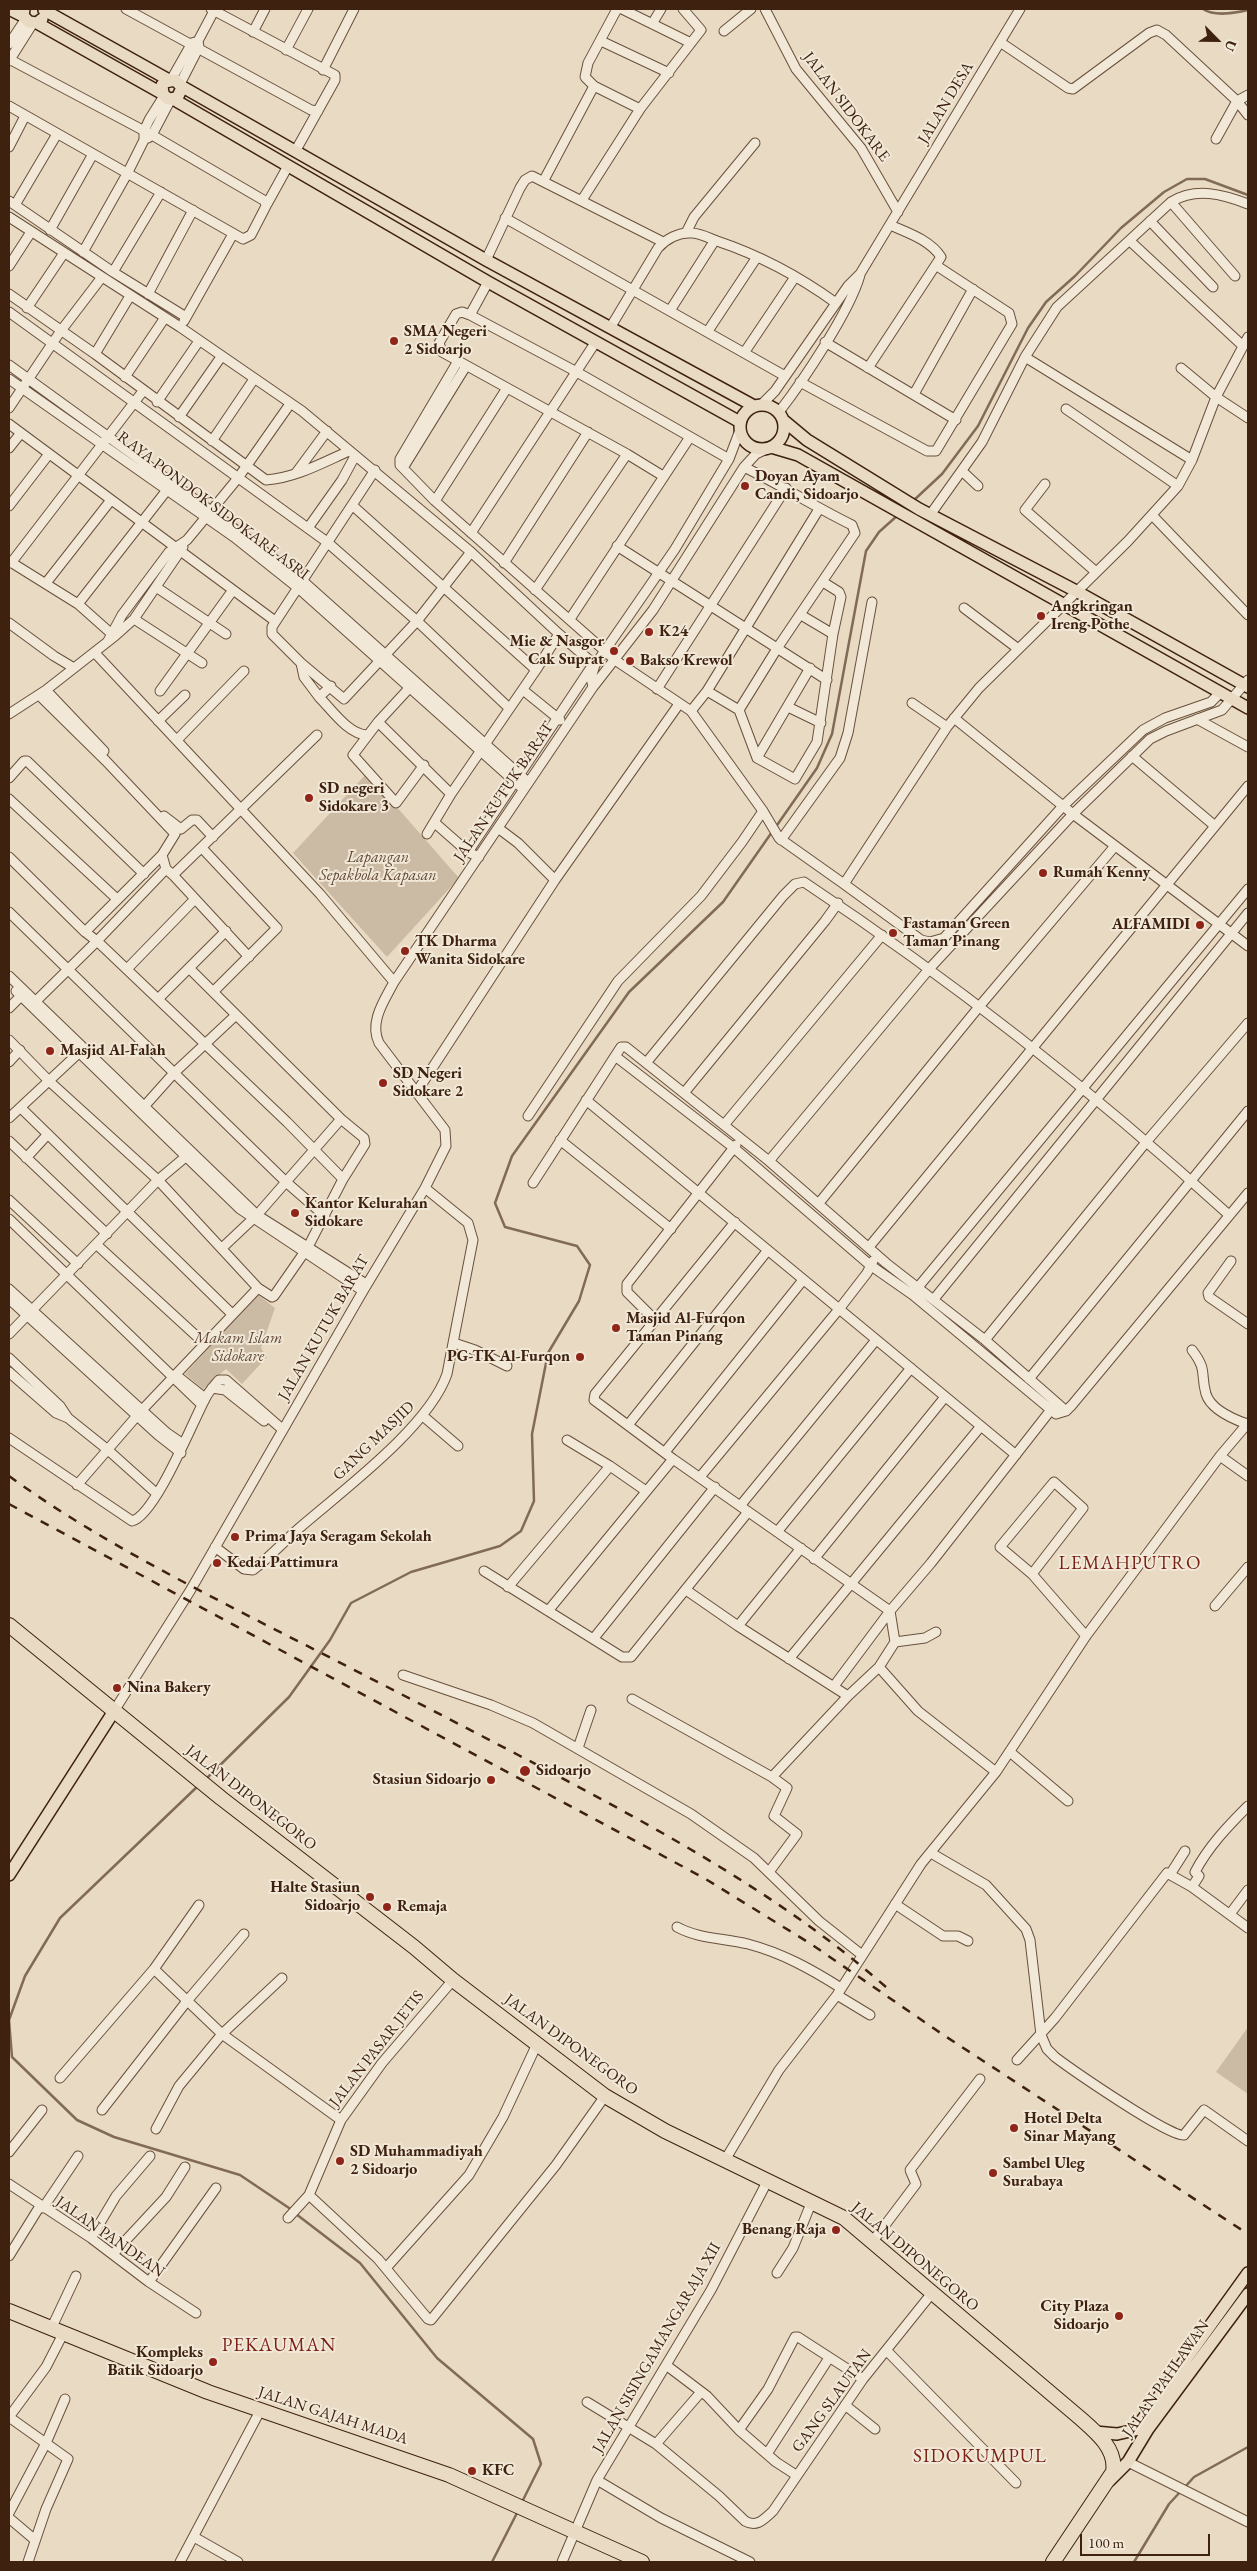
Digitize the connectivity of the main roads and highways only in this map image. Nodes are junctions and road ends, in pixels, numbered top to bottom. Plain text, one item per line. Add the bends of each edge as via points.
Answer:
1 (44, 9) edge
2 (9, 10) edge
3 (28, 18) edge
4 (175, 82) junction
5 (168, 97) junction
6 (414, 218) junction
7 (405, 233) junction
8 (758, 405) junction
9 (781, 416) junction
10 (740, 426) junction
11 (769, 448) junction
12 (1004, 554) junction
13 (997, 566) junction
14 (1247, 684) edge
15 (1248, 708) edge
16 (9, 1625) edge
17 (114, 1711) junction
18 (9, 1875) edge
19 (1248, 2273) edge
20 (1248, 2294) edge
21 (9, 2311) edge
22 (1140, 2424) junction
23 (1095, 2432) junction
24 (1128, 2462) junction
25 (1109, 2481) junction
26 (642, 2562) edge
27 (1053, 2562) edge

1 - 3 main road via 43,18
1 - 4 main road
2 - 3 main road
3 - 5 main road
4 - 5 main road via 180,95
4 - 5 main road via 162,85
4 - 6 main road
5 - 7 main road
6 - 7 main road
6 - 8 main road via 610,328
7 - 10 main road
8 - 9 main road via 774,408
8 - 10 main road via 747,410
9 - 11 main road via 783,435
9 - 12 main road via 798,434 892,493
10 - 11 main road via 742,437 751,446
11 - 13 main road via 798,455
12 - 13 main road
12 - 14 main road
13 - 15 main road
16 - 17 highway, JALAN DIPONEGORO
17 - 18 main road
17 - 23 highway, JALAN DIPONEGORO via 453,1980 605,2096 665,2132 844,2218
19 - 22 main road, JALAN PAHLAWAN
20 - 24 main road, JALAN PAHLAWAN via 1148,2429
21 - 26 highway, JALAN GAJAH MADA via 172,2379 413,2461
22 - 23 main road, JALAN PAHLAWAN via 1128,2433
22 - 24 main road via 1132,2440
23 - 25 highway, JALAN DIPONEGORO via 1114,2460
24 - 25 main road, JALAN PAHLAWAN
25 - 27 highway

